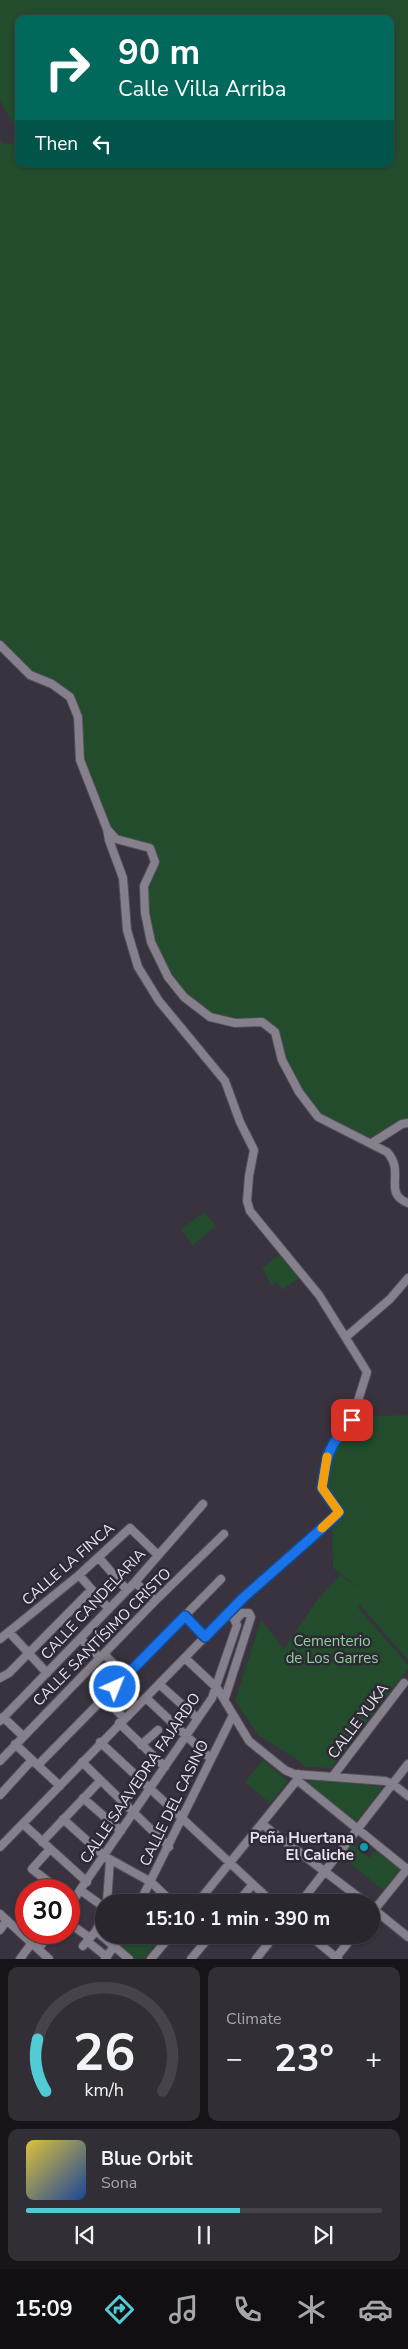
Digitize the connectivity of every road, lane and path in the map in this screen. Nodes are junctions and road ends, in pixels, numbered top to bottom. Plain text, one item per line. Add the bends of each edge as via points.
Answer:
1 (0, 645) edge
2 (106, 829) junction
3 (408, 1123) edge
4 (372, 1143) junction
5 (408, 1203) edge
6 (408, 1278) edge
7 (346, 1337) junction
8 (203, 1504) dead end
9 (224, 1534) dead end
10 (158, 1555) junction
11 (99, 1558) junction
12 (79, 1575) junction
13 (221, 1579) dead end
14 (135, 1582) junction
15 (91, 1590) junction
16 (127, 1590) junction
17 (156, 1601) junction
18 (241, 1601) junction
19 (109, 1609) junction
20 (246, 1612) junction
21 (185, 1616) junction
22 (226, 1616) junction
23 (236, 1620) junction
24 (9, 1632) junction
25 (205, 1637) junction
26 (0, 1639) edge
27 (81, 1639) junction
28 (28, 1654) junction
29 (102, 1656) junction
30 (185, 1658) junction
31 (47, 1673) junction
32 (126, 1676) junction
33 (0, 1678) edge
34 (404, 1683) dead end
35 (159, 1684) junction
36 (217, 1688) junction
37 (104, 1698) junction
38 (146, 1698) junction
39 (224, 1698) junction
40 (233, 1715) junction
41 (198, 1718) junction
42 (2, 1719) edge
43 (122, 1720) junction
44 (158, 1730) dead end
45 (23, 1736) junction
46 (186, 1736) junction
47 (100, 1742) junction
48 (15, 1744) junction
49 (141, 1744) junction
50 (0, 1747) edge
51 (6, 1754) junction
52 (210, 1758) junction
53 (0, 1761) edge
54 (35, 1762) junction
55 (82, 1762) junction
56 (408, 1764) edge
57 (165, 1767) junction
58 (334, 1776) junction
59 (297, 1777) junction
60 (100, 1781) junction
61 (393, 1784) junction
62 (60, 1786) junction
63 (149, 1790) junction
64 (0, 1794) edge
65 (408, 1796) edge
66 (83, 1798) junction
67 (133, 1813) junction
68 (63, 1819) junction
69 (182, 1820) junction
70 (23, 1824) junction
71 (262, 1824) junction
72 (358, 1830) junction
73 (121, 1831) junction
74 (42, 1842) junction
75 (0, 1847) edge
76 (169, 1848) junction
77 (50, 1849) junction
78 (107, 1858) junction
79 (231, 1863) junction
80 (408, 1868) edge
81 (326, 1871) junction
82 (45, 1879) edge
83 (86, 1882) junction
84 (151, 1882) junction
85 (253, 1884) junction
86 (80, 1890) joint
87 (107, 1894) edge
88 (144, 1894) edge
89 (164, 1894) edge
90 (205, 1894) edge
91 (245, 1894) edge
92 (264, 1894) edge
93 (307, 1894) edge
94 (355, 1894) edge
95 (95, 1901) edge
96 (380, 1901) edge
97 (0, 1914) edge
98 (380, 1916) edge
99 (7, 1920) junction
100 (0, 1930) edge
101 (95, 1932) edge
102 (80, 1935) edge
103 (408, 1937) edge
104 (87, 1942) junction
105 (37, 1944) edge
106 (113, 1944) edge
107 (164, 1944) edge
108 (204, 1944) edge
109 (268, 1944) edge
110 (320, 1944) edge
111 (347, 1944) edge
112 (35, 1946) junction
113 (116, 1946) junction
114 (106, 1958) edge
115 (336, 1958) edge
116 (20, 1959) edge
117 (49, 1959) edge
118 (129, 1959) edge
119 (151, 1959) edge
120 (191, 1959) edge
121 (256, 1959) edge

1 - 2 street via 30,675 52,684 70,698 78,717 80,760
2 - 4 street via 116,839 150,848 155,862 144,886 144,913 151,942 168,977 184,997 210,1017 235,1023 262,1022 275,1032 282,1060 299,1092 318,1117
2 - 7 street via 123,878 127,930 138,967 159,1001 225,1081 254,1150 247,1201 250,1211 319,1296
3 - 4 street
4 - 5 street via 393,1158 397,1169 395,1193 399,1200
6 - 7 street via 390,1299
7 - 18 street via 367,1372 352,1420 327,1454 322,1488 339,1512
8 - 10 street, CALLE CANDELARIA
9 - 17 street, CALLE SANTÍSIMO CRISTO
10 - 11 street, CALLE LA FINCA via 130,1528
10 - 14 street, CALLE CANDELARIA
11 - 12 street, CALLE LA FINCA
11 - 16 street
12 - 15 street
12 - 24 street, CALLE LA FINCA
13 - 21 street
14 - 16 street, CALLE CANDELARIA
14 - 17 street
15 - 19 street
15 - 28 street
16 - 19 street, CALLE CANDELARIA
17 - 29 street, CALLE SANTÍSIMO CRISTO
18 - 20 street
18 - 22 street
19 - 27 street, CALLE CANDELARIA
20 - 23 street
20 - 39 street via 251,1617 251,1624
21 - 25 street
21 - 32 street
22 - 23 street
22 - 25 street
23 - 36 street, CALLE SAAVEDRA FAJARDO
24 - 26 street, CALLE LA FINCA
24 - 28 street
25 - 30 street
27 - 29 street
27 - 31 street, CALLE CANDELARIA
28 - 31 street
28 - 33 street
29 - 32 street
29 - 45 street, CALLE SANTÍSIMO CRISTO
30 - 35 street
30 - 36 street
31 - 42 street, CALLE CANDELARIA
32 - 37 street
34 - 58 street, CALLE YUKA
35 - 38 street
35 - 41 street
36 - 39 street
36 - 41 street, CALLE SAAVEDRA FAJARDO
37 - 43 street
37 - 54 street
38 - 43 street
38 - 46 street
39 - 40 street
40 - 52 street, CALLE DEL CASINO
40 - 59 street via 249,1741
41 - 46 street, CALLE SAAVEDRA FAJARDO
42 - 45 street
43 - 47 street
43 - 49 street
44 - 49 street
45 - 48 street, CALLE SANTÍSIMO CRISTO
46 - 52 street
46 - 57 street, CALLE SAAVEDRA FAJARDO
47 - 55 street
47 - 63 street
48 - 51 street, CALLE SANTÍSIMO CRISTO
48 - 54 street
49 - 57 street
50 - 51 street
51 - 53 street, CALLE SANTÍSIMO CRISTO
52 - 69 street, CALLE DEL CASINO
54 - 62 street
54 - 64 street
55 - 60 street
55 - 62 street
56 - 61 street
57 - 63 street, CALLE SAAVEDRA FAJARDO
58 - 59 street
58 - 61 street
59 - 71 street
59 - 72 street
60 - 66 street
60 - 67 street
61 - 65 street
61 - 72 street
62 - 70 street
63 - 67 street, CALLE SAAVEDRA FAJARDO
63 - 69 street
66 - 68 street
66 - 73 street
67 - 73 street, CALLE SAAVEDRA FAJARDO
67 - 76 street
68 - 74 street
68 - 78 street
69 - 76 street, CALLE DEL CASINO
69 - 79 street
70 - 74 street
70 - 75 street
71 - 79 street
71 - 81 street
72 - 80 street
72 - 81 street
73 - 78 street, CALLE SAAVEDRA FAJARDO
74 - 77 street
76 - 84 street, CALLE DEL CASINO
77 - 82 street via 32,1869
77 - 83 street
78 - 83 street, CALLE SAAVEDRA FAJARDO
78 - 84 street
78 - 87 street
79 - 85 street
79 - 90 street
80 - 96 street
81 - 93 street
81 - 94 street
83 - 86 street, CALLE SAAVEDRA FAJARDO
84 - 88 street, CALLE DEL CASINO
84 - 89 street
85 - 91 street
85 - 92 street
86 - 95 street
97 - 99 street
98 - 103 street
99 - 100 street
99 - 112 street
101 - 104 street
102 - 104 street
104 - 114 street
105 - 112 street
106 - 113 street
107 - 119 street
108 - 120 street
109 - 121 street
110 - 115 street
111 - 115 street
112 - 116 street
112 - 117 street
113 - 114 street
113 - 118 street

